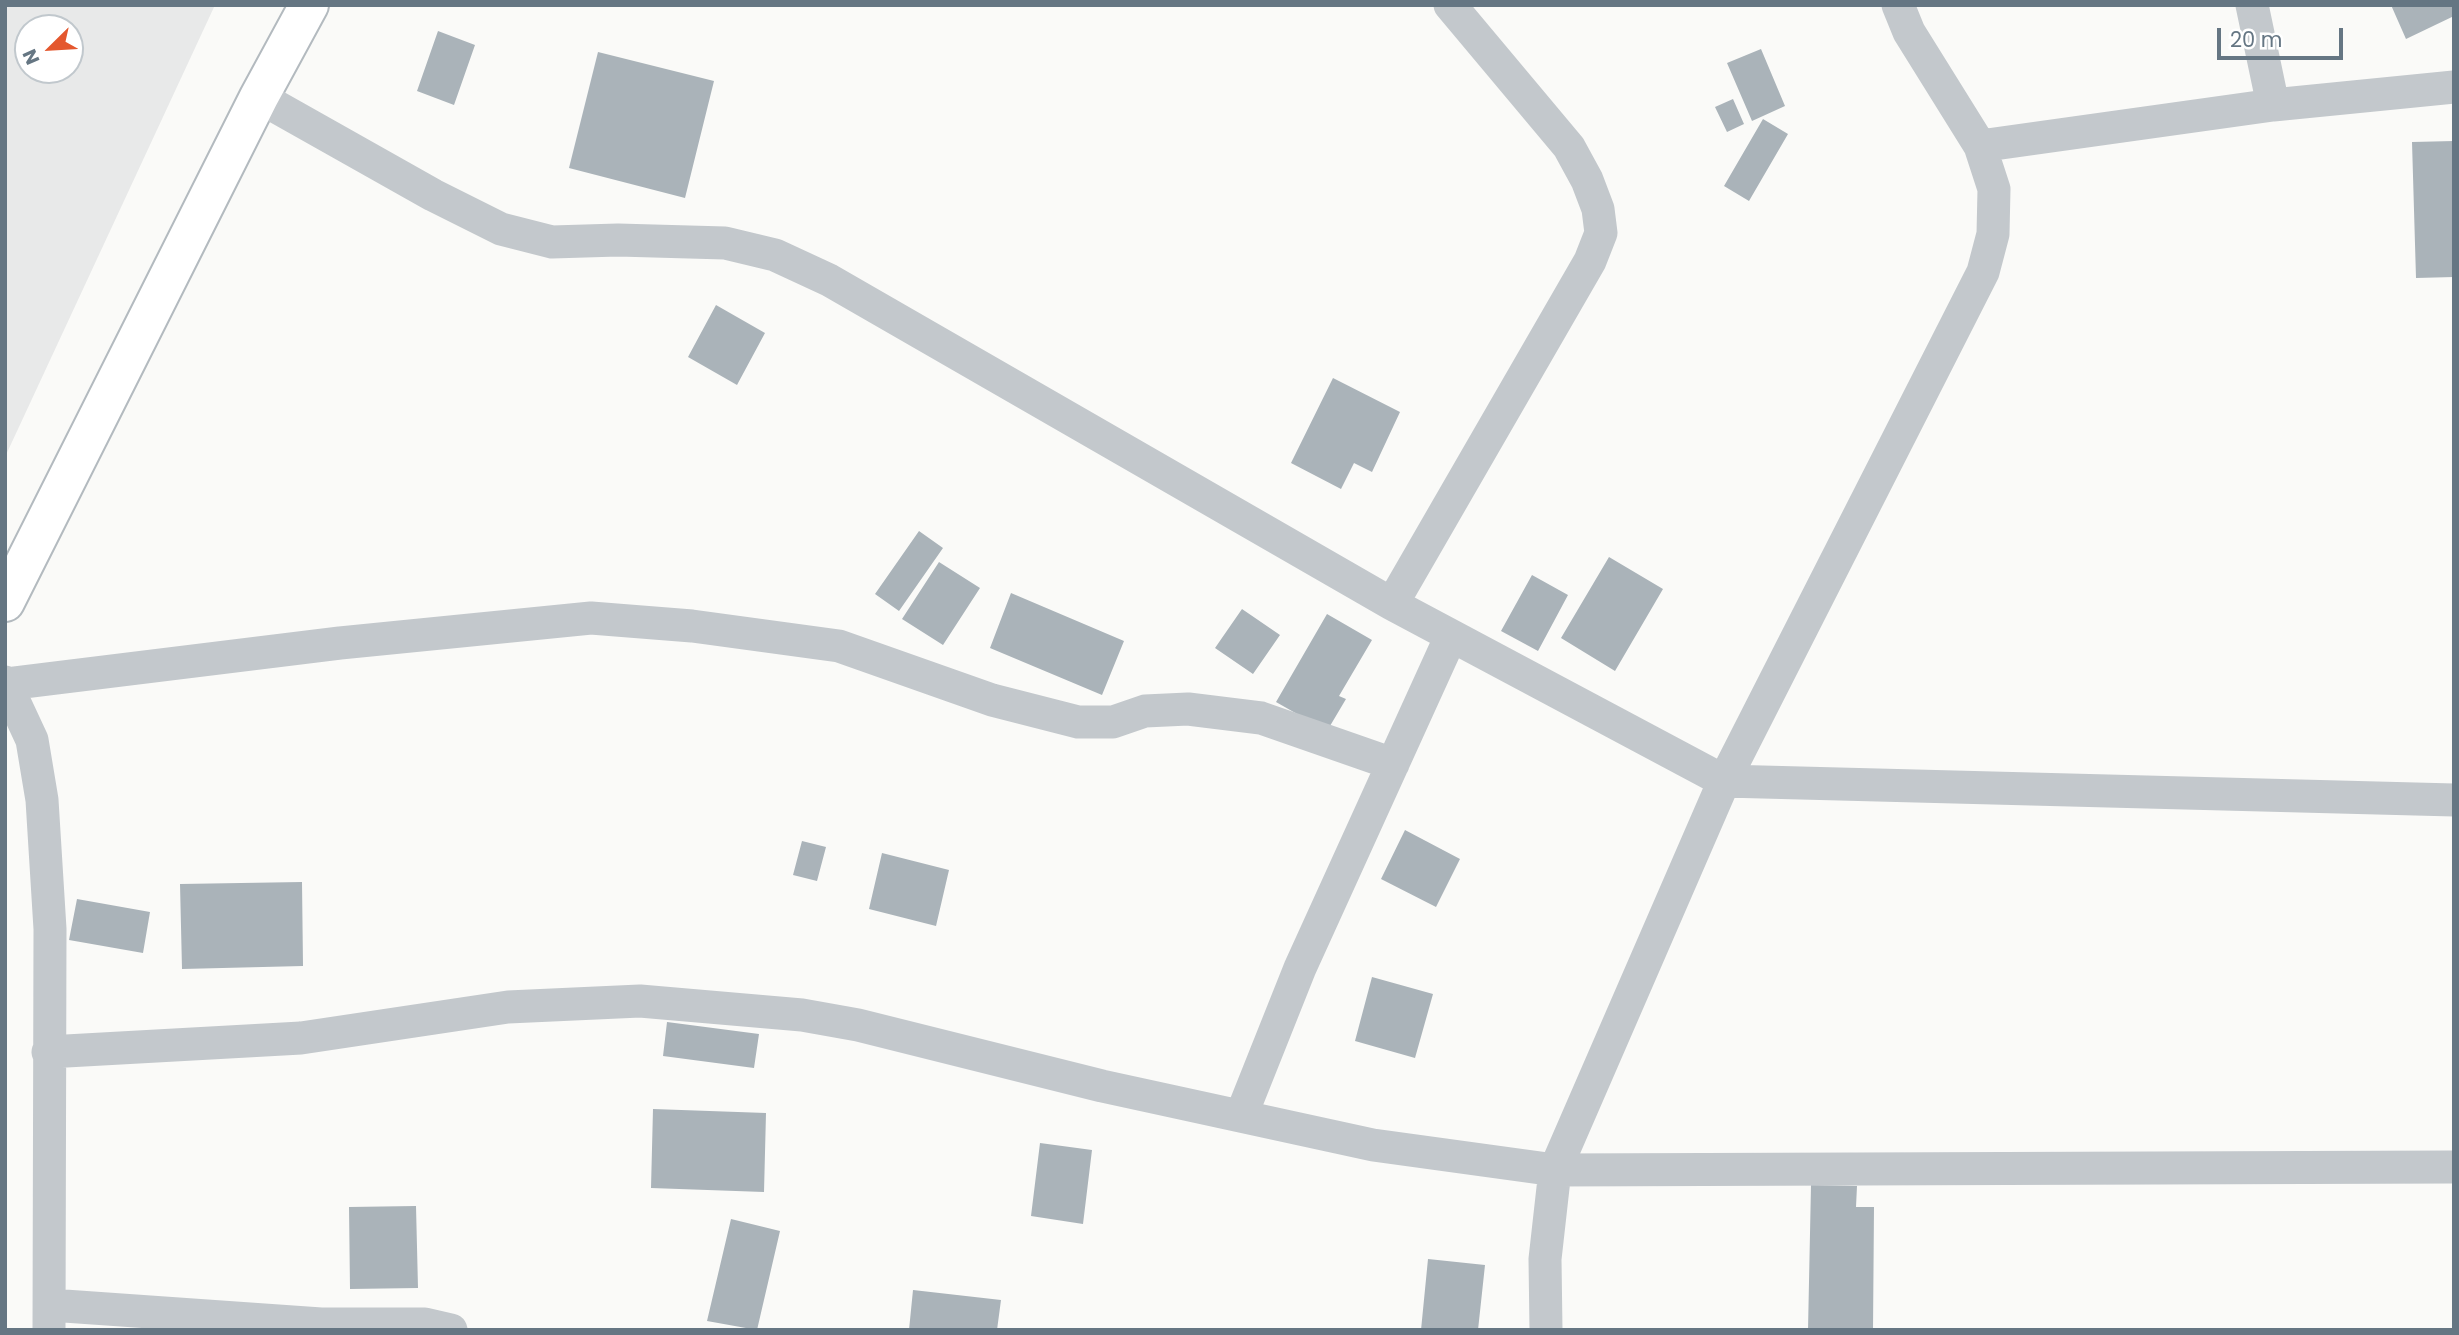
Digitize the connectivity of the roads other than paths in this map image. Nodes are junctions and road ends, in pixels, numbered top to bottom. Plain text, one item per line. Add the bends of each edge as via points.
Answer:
1 (309, 5) edge
2 (1450, 5) edge
3 (1898, 5) edge
4 (2252, 5) edge
5 (2454, 87) edge
6 (259, 97) junction
7 (2273, 105) junction
8 (1980, 146) junction
9 (5, 602) edge
10 (1392, 604) junction
11 (1451, 636) junction
12 (6, 683) edge
13 (1392, 764) junction
14 (1724, 781) junction
15 (2454, 800) edge
16 (48, 1052) junction
17 (1241, 1116) junction
18 (2454, 1167) edge
19 (1555, 1170) junction
20 (50, 1317) edge
21 (433, 1328) edge
22 (1546, 1330) edge

1 - 6 street
2 - 10 street via 1569,147 1598,209 1601,233 1590,261
3 - 8 street via 1909,32
4 - 7 street
5 - 7 street
6 - 9 street
6 - 10 street via 501,229 552,243 725,243 775,255 830,280
7 - 8 street
8 - 14 street via 1994,189 1993,234 1983,272
10 - 11 street
11 - 13 street
11 - 14 street
12 - 13 street via 591,618 839,646 992,701 1077,722 1113,722 1145,711 1188,709 1261,718
12 - 16 street via 32,740 42,800 50,929
13 - 17 street via 1300,968
14 - 15 street
14 - 19 street
16 - 17 street via 301,1038 508,1007 640,1001 802,1015 858,1025
16 - 20 street
17 - 19 street via 1373,1145
18 - 19 street
19 - 22 street via 1545,1259
20 - 21 street

